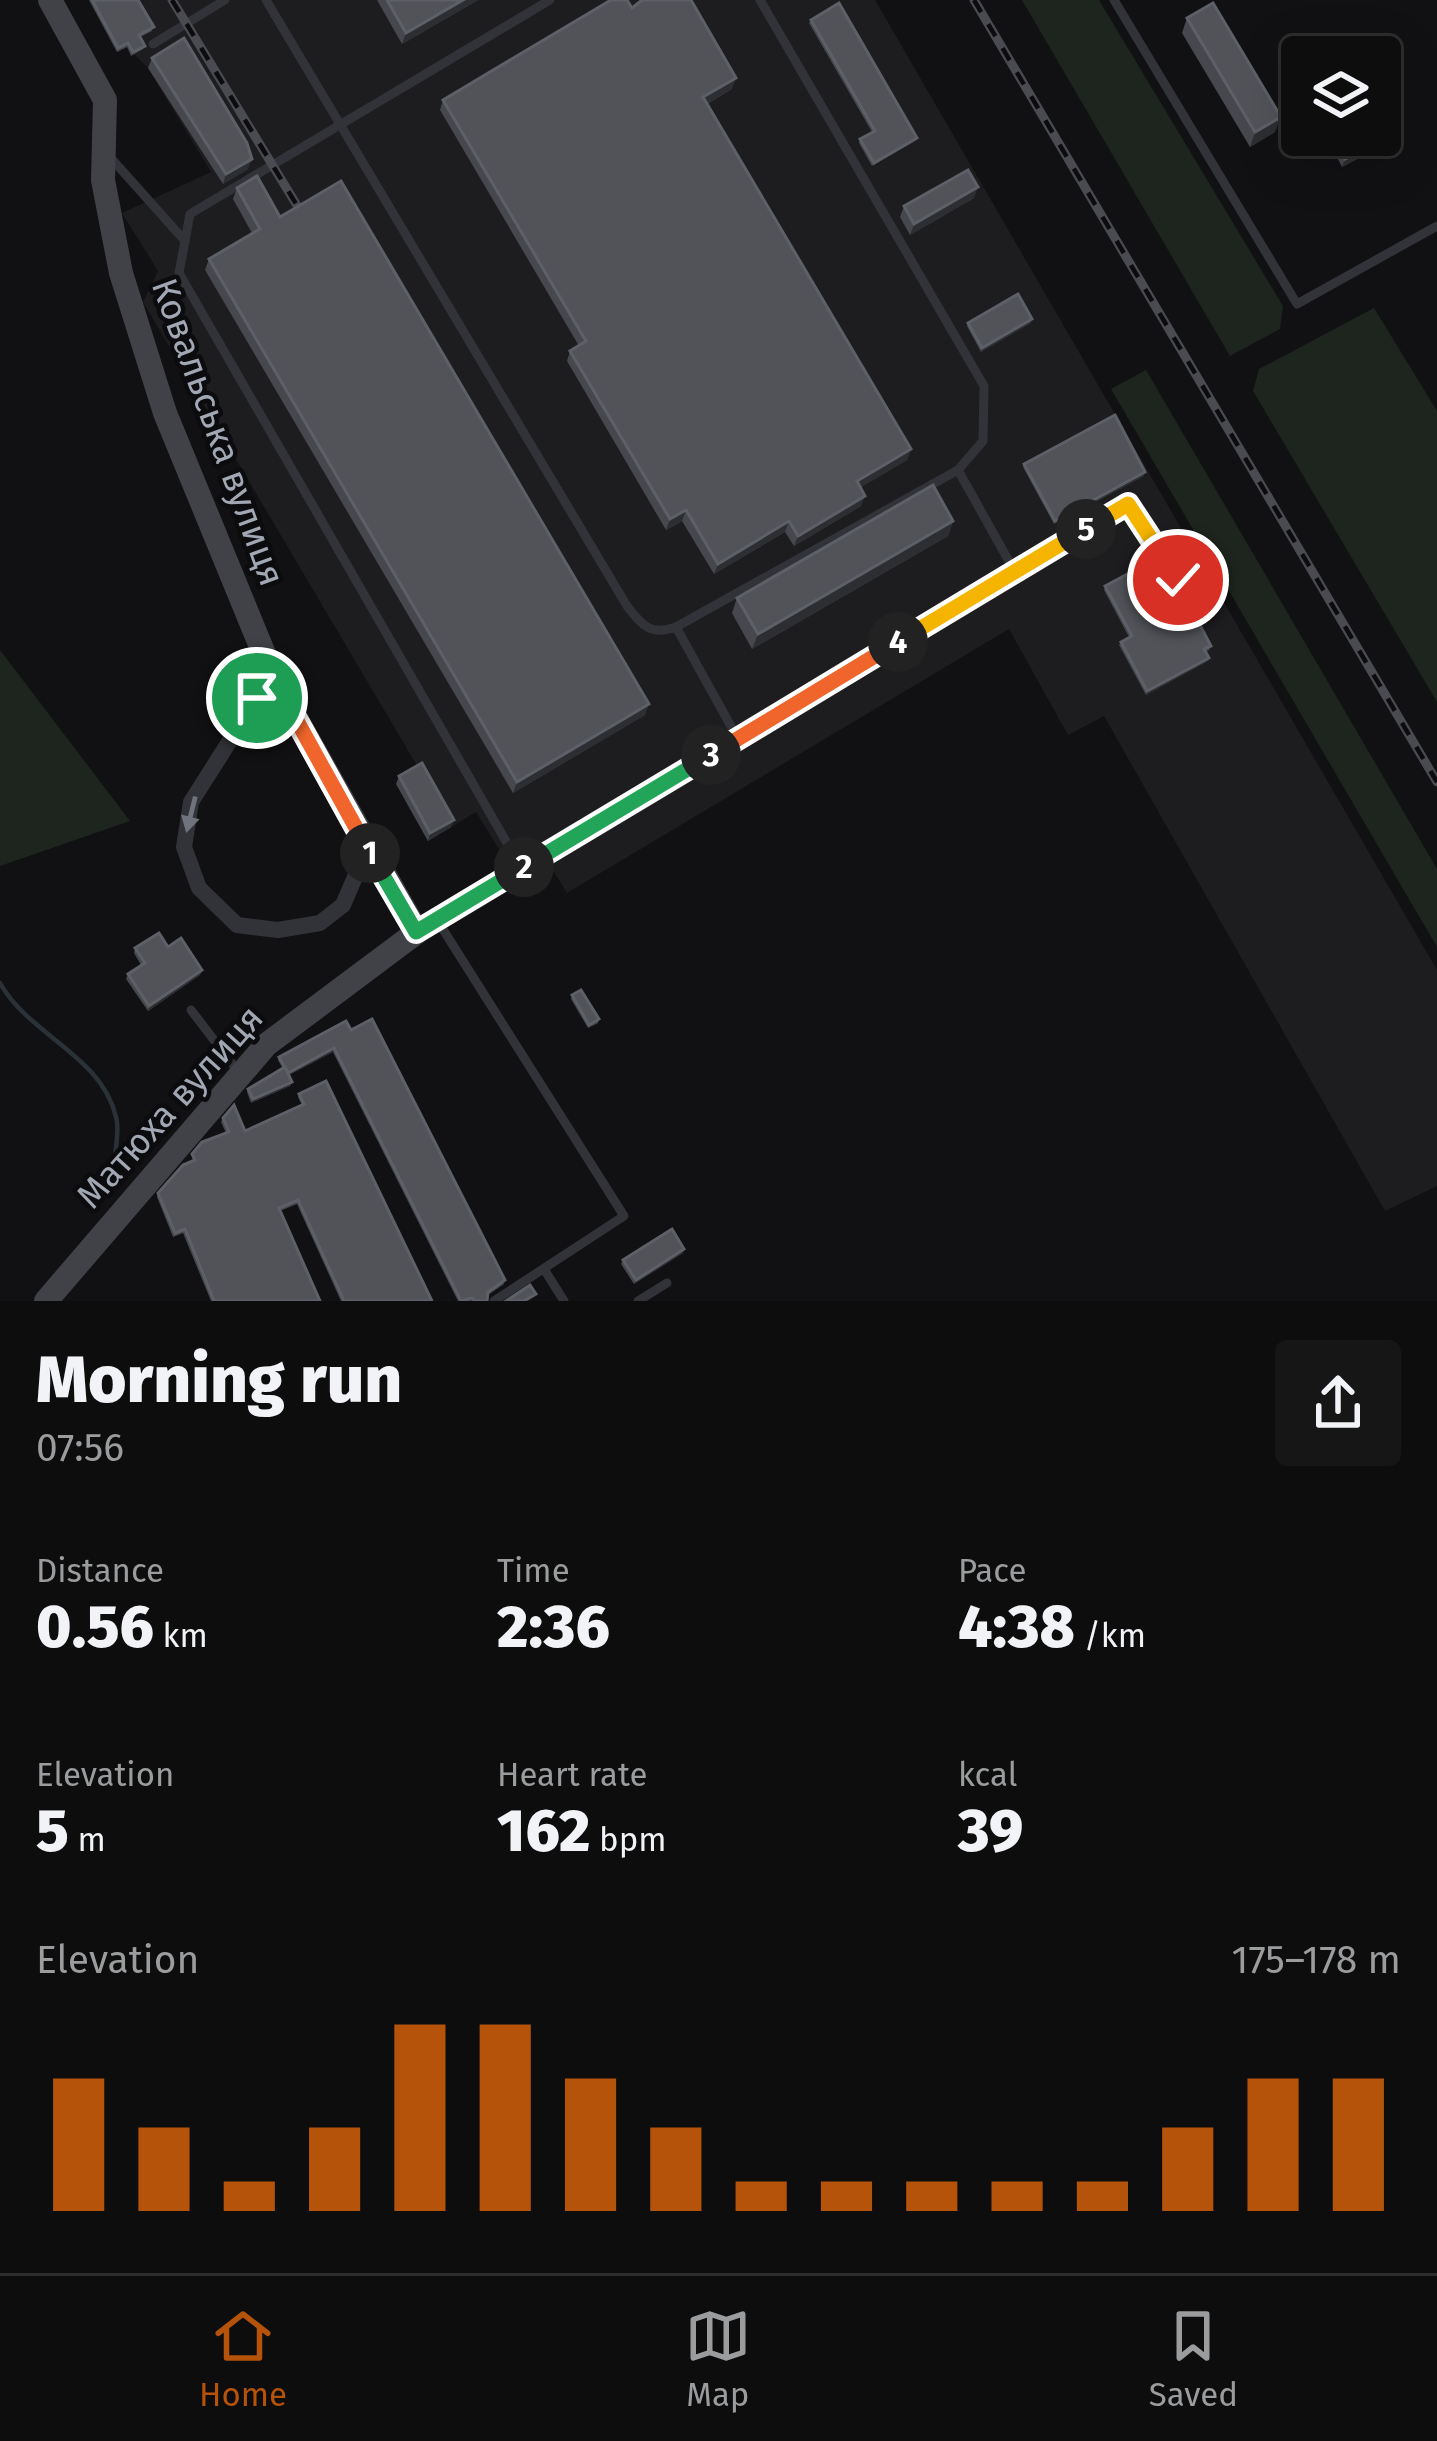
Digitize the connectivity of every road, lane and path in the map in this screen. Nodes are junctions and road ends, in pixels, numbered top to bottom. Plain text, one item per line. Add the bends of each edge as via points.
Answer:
1 (50, 0) edge
2 (225, 0) edge
3 (266, 0) edge
4 (550, 0) edge
5 (760, 0) edge
6 (1114, 0) edge
7 (153, 44) dead end
8 (341, 124) junction
9 (104, 148) junction
10 (1437, 226) edge
11 (185, 241) junction
12 (958, 470) junction
13 (1015, 572) junction
14 (1199, 592) dead end
15 (676, 627) junction
16 (276, 683) junction
17 (738, 739) junction
18 (368, 849) junction
19 (522, 869) junction
20 (427, 926) junction
21 (191, 1010) dead end
22 (240, 1074) junction
23 (544, 1268) junction
24 (667, 1283) dead end
25 (46, 1301) edge
26 (494, 1301) edge
27 (565, 1301) edge
28 (638, 1301) edge

1 - 9 street, Ковальська вулиця via 105,100
2 - 7 lane
3 - 8 lane
4 - 8 lane
5 - 12 lane via 984,386 982,441
6 - 10 lane via 1297,304
8 - 11 lane via 190,214
8 - 15 lane via 641,626 660,633
9 - 11 lane
9 - 16 street, Ковальська вулиця via 121,273 165,413
11 - 19 lane via 179,273
12 - 13 lane
12 - 15 lane
13 - 14 lane via 1128,504 1178,580
13 - 17 lane
15 - 17 lane
16 - 18 street, Ковальська вулиця
16 -> 18 street via 257,698 191,802 184,847 199,887 237,925 320,923 343,905
17 - 19 lane
18 - 20 street, Ковальська вулиця
19 - 20 lane
20 - 22 street, Матюха вулиця via 266,1045
20 - 23 lane via 624,1216
21 - 22 lane
22 - 25 street, Матюха вулиця
23 - 26 lane
23 - 27 lane
24 - 28 lane

